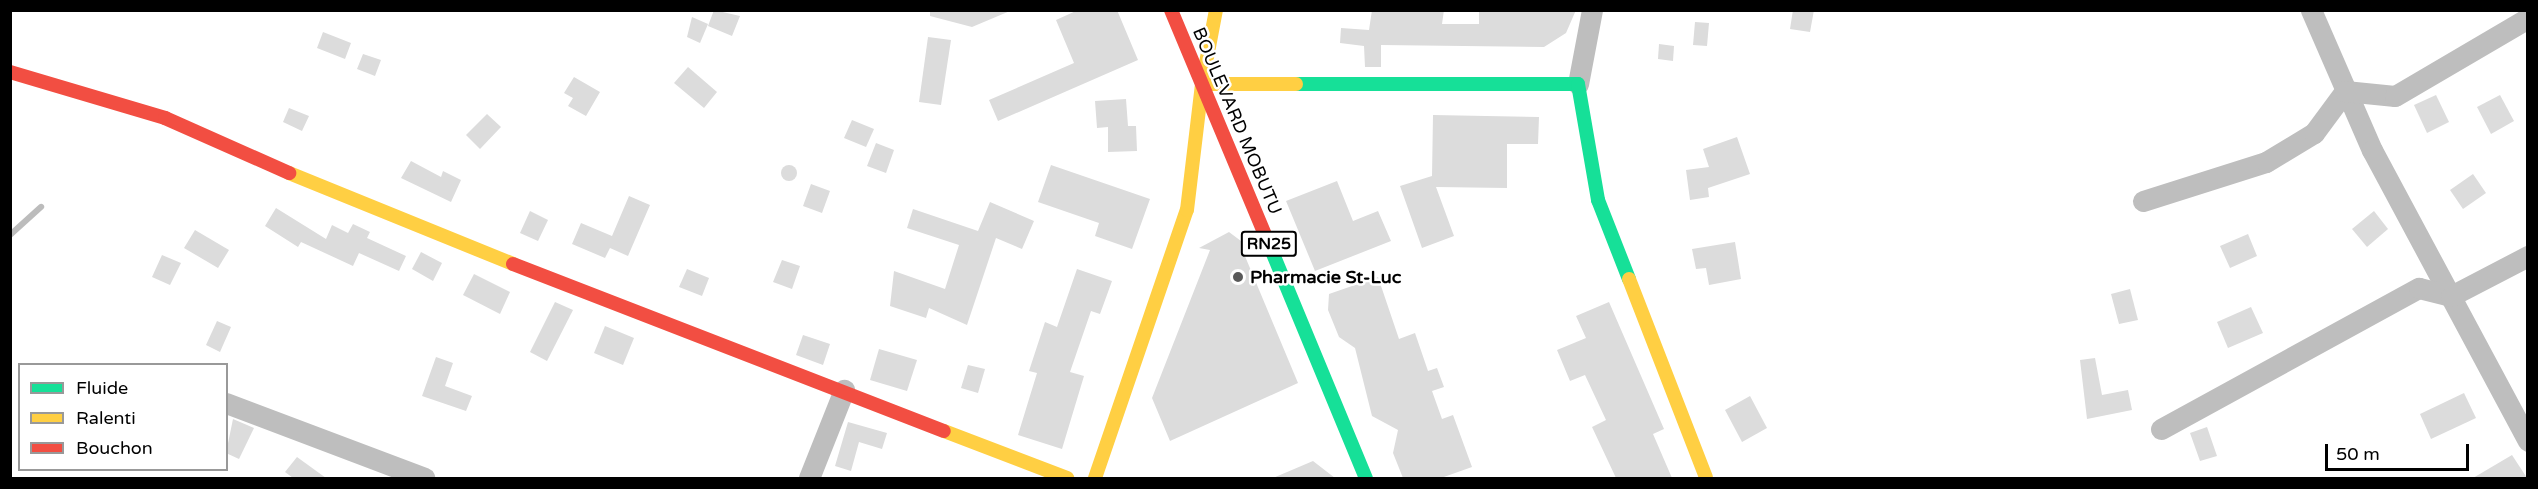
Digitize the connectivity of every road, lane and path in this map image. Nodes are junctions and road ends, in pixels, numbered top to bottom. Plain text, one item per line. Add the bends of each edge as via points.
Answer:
1 (1171, 10) edge
2 (1216, 10) edge
3 (1592, 10) edge
4 (2311, 10) edge
5 (2528, 18) edge
6 (10, 72) edge
7 (1202, 84) junction
8 (1578, 84) junction
9 (2345, 92) junction
10 (2143, 201) dead end
11 (2528, 256) edge
12 (2451, 296) junction
13 (844, 390) junction
14 (228, 404) edge
15 (2161, 429) dead end
16 (2528, 441) edge
17 (424, 478) edge
18 (809, 478) edge
19 (1067, 478) edge
20 (1095, 478) edge
21 (1366, 478) edge
22 (1706, 478) edge

1 - 7 street, BOULEVARD MOBUTU / RN25
2 - 7 street
3 - 8 street
4 - 9 street
5 - 9 street via 2396,96
6 - 13 street via 165,118 364,207
7 - 8 street
7 - 20 street via 1187,210
7 - 21 street, BOULEVARD MOBUTU / RN25
8 - 22 street via 1598,200
9 - 10 street via 2314,133 2265,162
9 - 12 street
11 - 12 street
12 - 15 street via 2419,288
12 - 16 street
13 - 18 street
13 - 19 street
14 - 17 street

